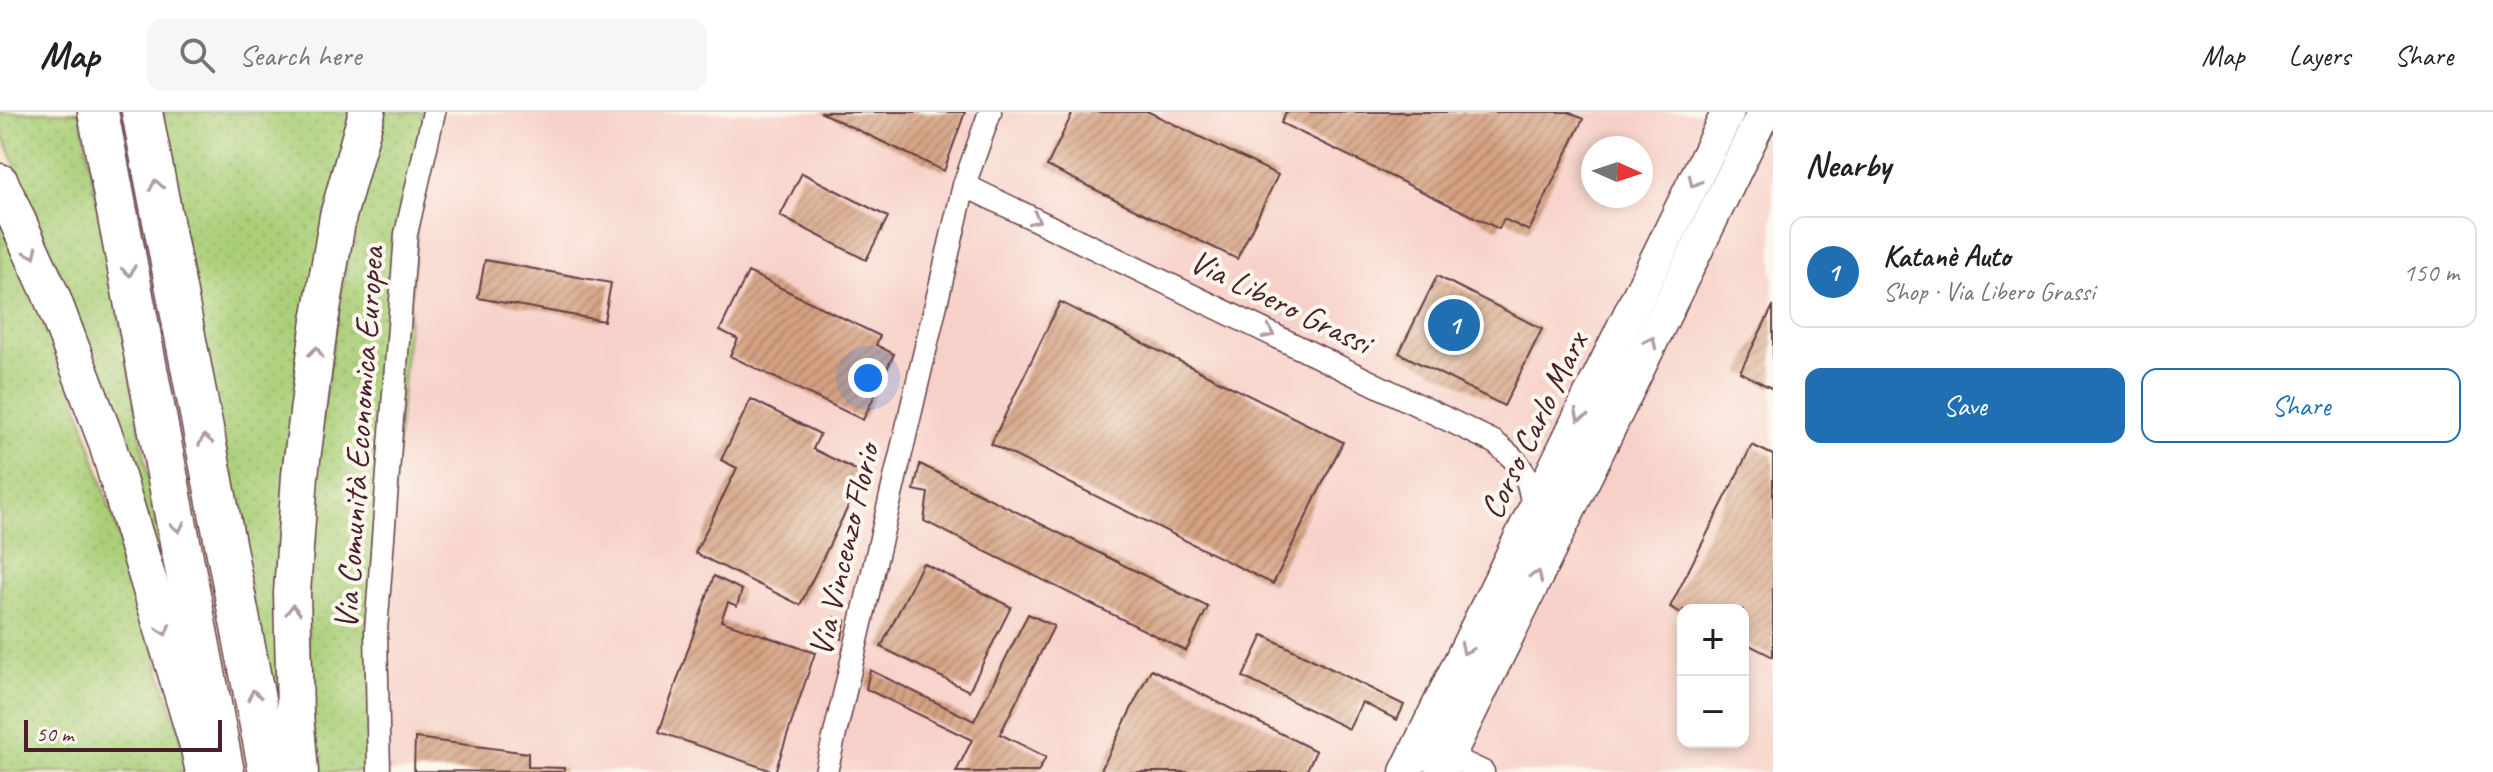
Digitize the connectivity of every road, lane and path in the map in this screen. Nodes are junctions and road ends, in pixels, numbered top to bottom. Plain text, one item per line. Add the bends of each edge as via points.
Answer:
1 (98, 112) edge
2 (142, 112) edge
3 (367, 112) edge
4 (434, 112) edge
5 (990, 112) edge
6 (1728, 112) edge
7 (1764, 112) edge
8 (0, 182) edge
9 (964, 185) junction
10 (1533, 510) junction
11 (1445, 764) edge
12 (204, 772) edge
13 (224, 772) edge
14 (269, 772) edge
15 (300, 772) edge
16 (379, 772) edge
17 (826, 772) edge
18 (1406, 772) edge
19 (1483, 772) edge

1 -> 13 highway
14 -> 2 highway
15 -> 3 main road via 292,593 300,475 338,216
4 - 16 street, Via Comunità Economica Europea via 406,234 376,631
5 - 9 street, Via Vincenzo Florio
6 -> 10 main road, Corso Carlo Marx
11 -> 7 main road, Corso Carlo Marx
8 -> 12 main road via 51,295 106,440
9 -> 10 street, Via Libero Grassi via 1494,442 1516,459 1530,481
9 - 17 street, Via Vincenzo Florio
10 -> 18 main road, Corso Carlo Marx
11 - 19 street

